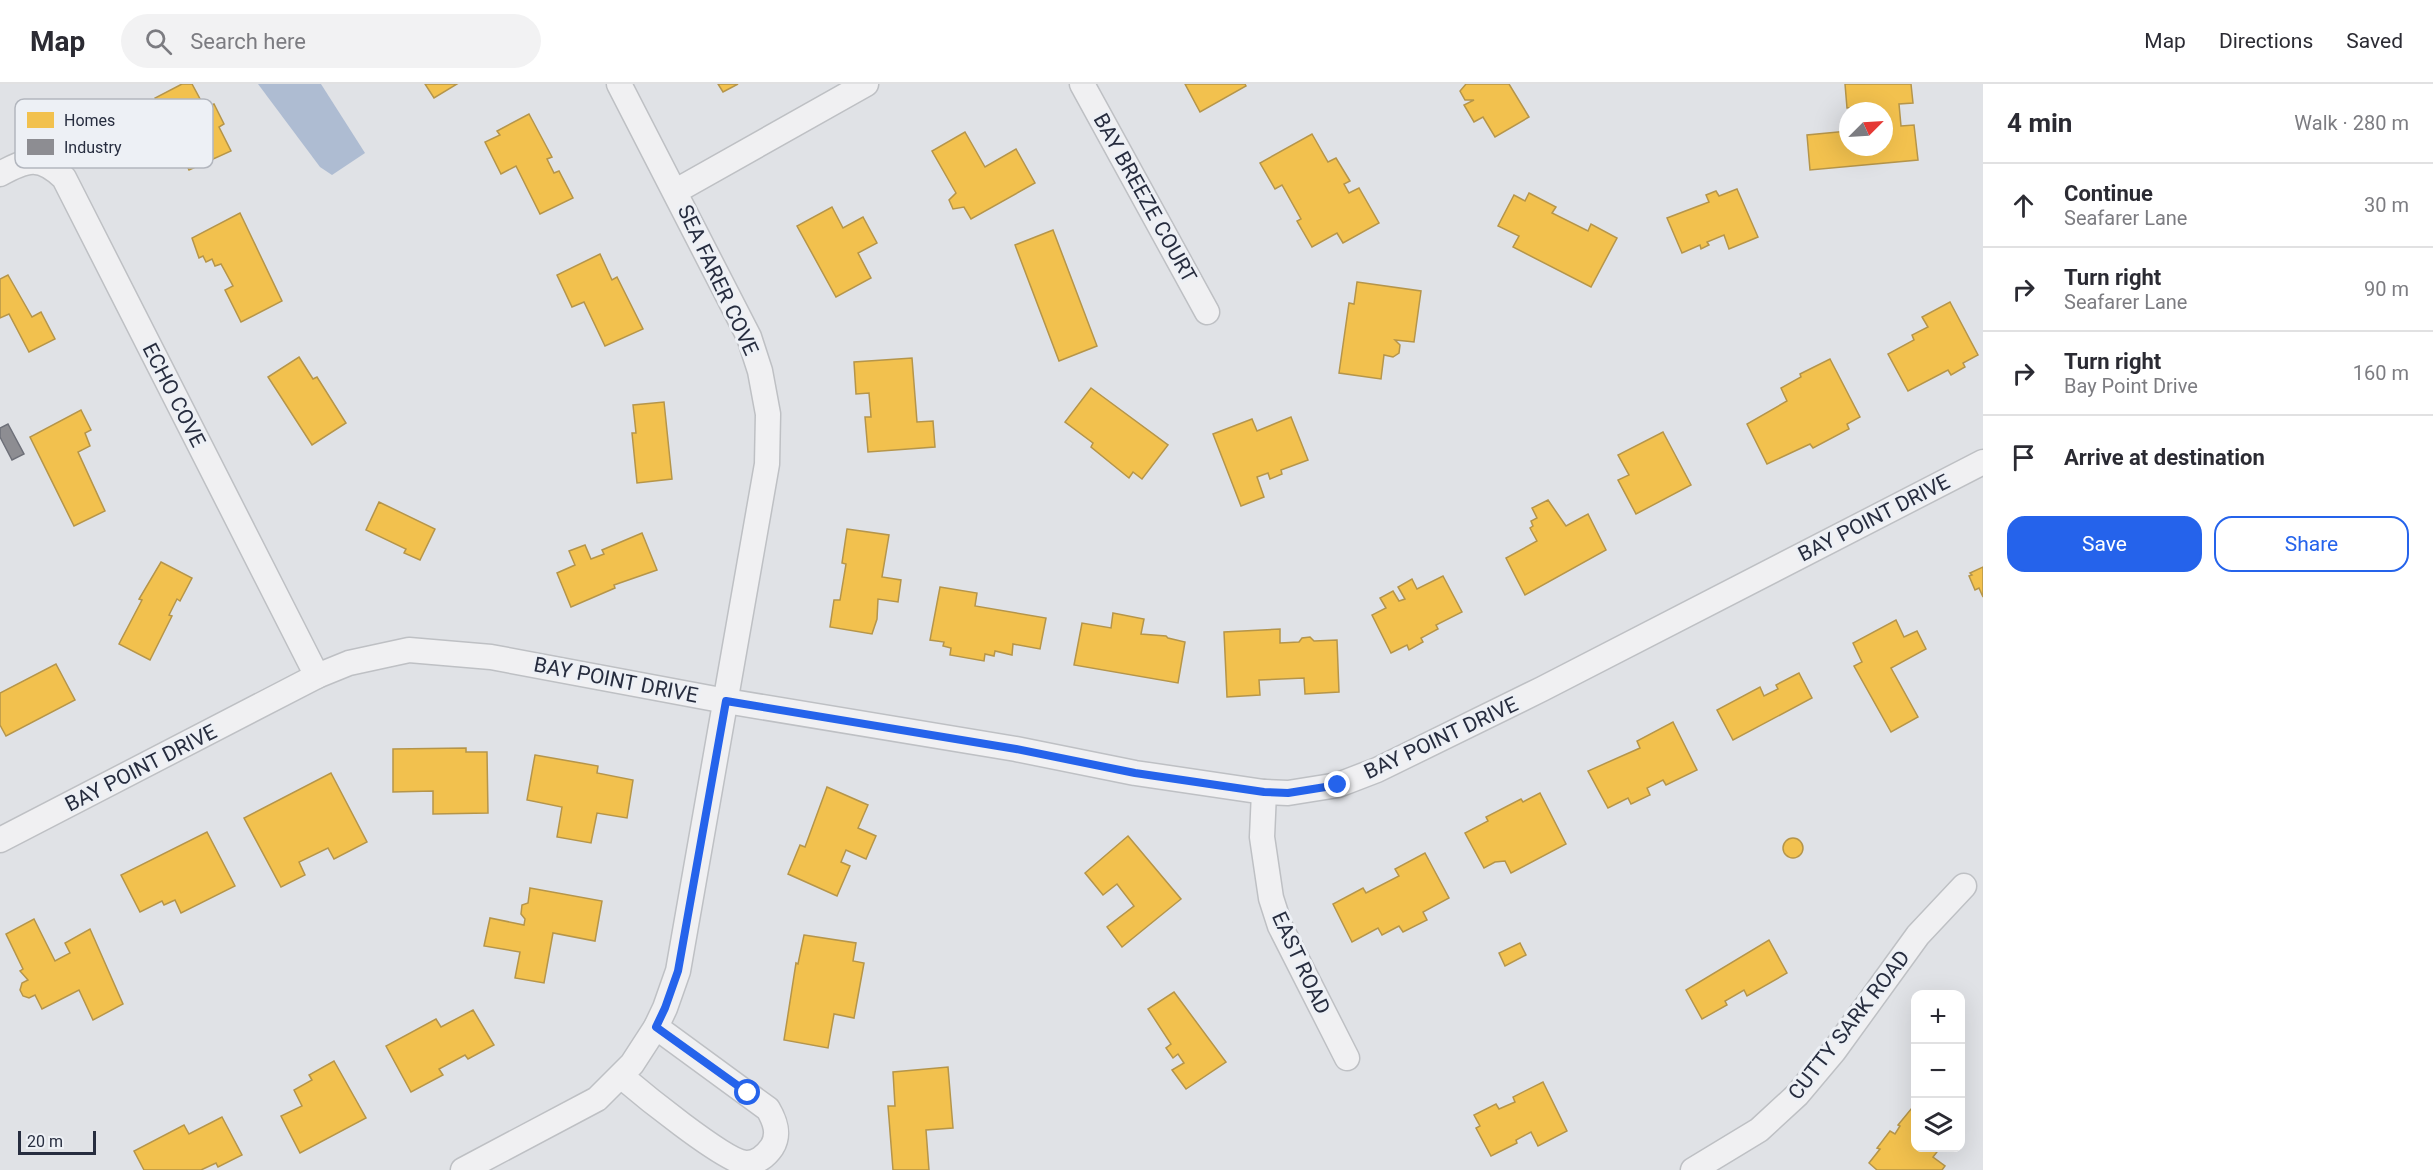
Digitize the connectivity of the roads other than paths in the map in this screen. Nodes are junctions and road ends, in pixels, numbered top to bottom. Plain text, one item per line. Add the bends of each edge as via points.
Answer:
1 (619, 84) edge
2 (867, 84) edge
3 (1082, 84) edge
4 (15, 166) edge
5 (54, 168) edge
6 (0, 174) edge
7 (676, 191) junction
8 (1207, 312) dead end
9 (1983, 462) edge
10 (317, 676) junction
11 (726, 701) junction
12 (1264, 792) junction
13 (0, 840) edge
14 (1964, 886) dead end
15 (656, 1027) junction
16 (1347, 1059) dead end
17 (621, 1076) junction
18 (463, 1170) edge
19 (1693, 1170) edge

1 - 7 street, SEA FARER COVE
2 - 7 street
3 - 8 street, BAY BREEZE COURT
4 - 6 street
5 - 10 street, ECHO COVE via 64,178
7 - 11 street, SEA FARER COVE via 749,337 768,414 767,464
9 - 12 street, BAY POINT DRIVE via 1377,771 1338,785 1288,793
10 - 11 street, BAY POINT DRIVE via 350,663 409,650 491,657
10 - 13 street, BAY POINT DRIVE
11 - 12 street, BAY POINT DRIVE
11 - 15 street, SEA FARER COVE via 678,971
12 - 16 street, EAST ROAD via 1262,837 1270,898 1280,926
14 - 19 street, CUTTY SARK ROAD via 1918,935 1797,1095 1759,1130
15 - 17 street, SEA FARER COVE
15 - 17 street via 768,1109 777,1135 773,1145 751,1163 732,1159
17 - 18 street, SEA FARER COVE via 597,1099

